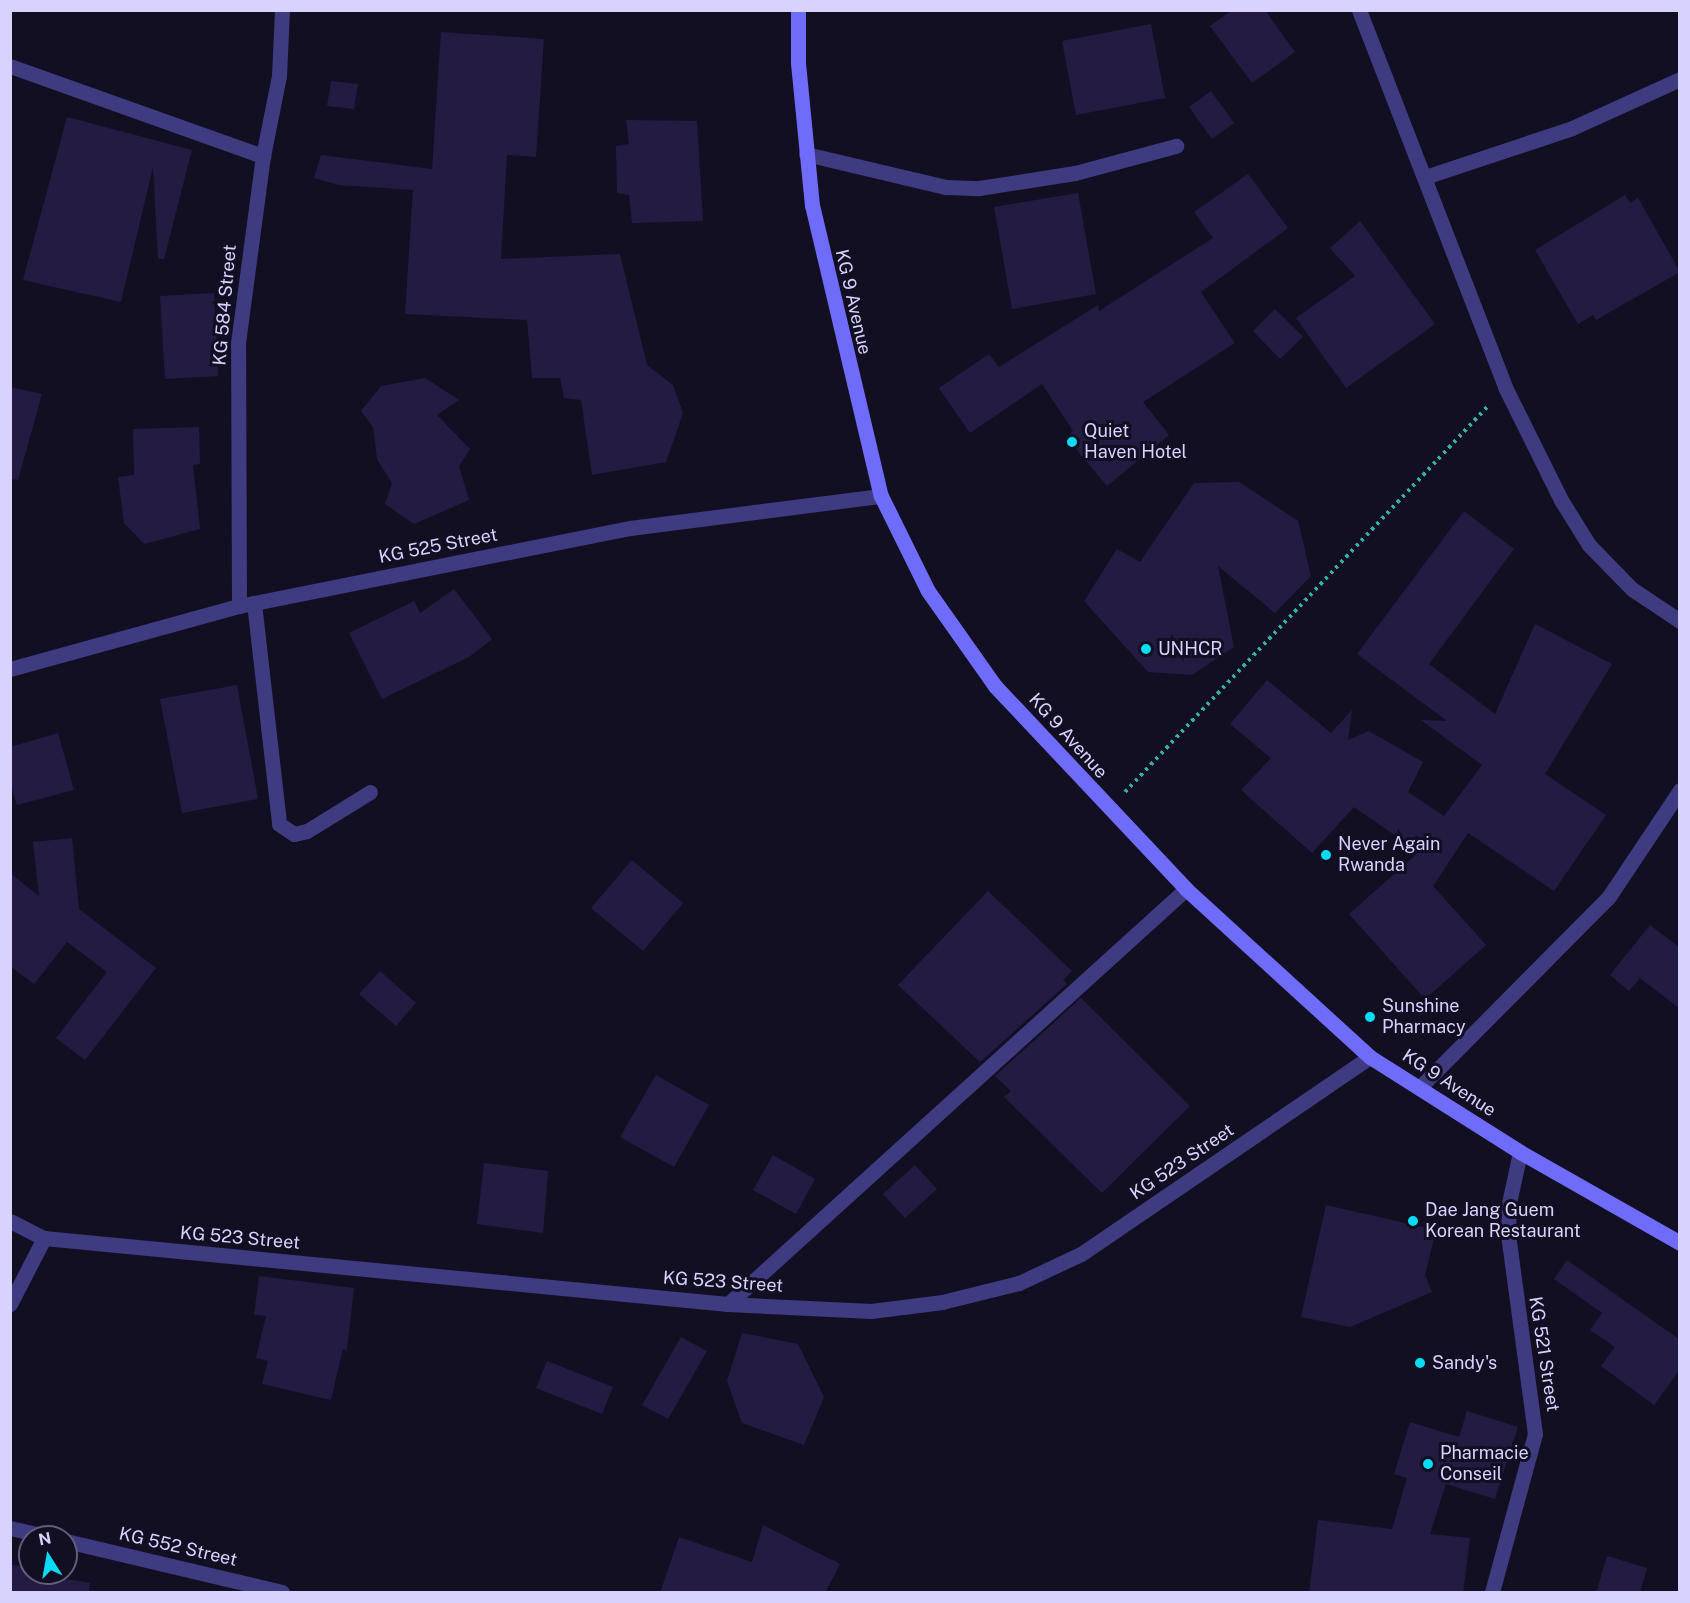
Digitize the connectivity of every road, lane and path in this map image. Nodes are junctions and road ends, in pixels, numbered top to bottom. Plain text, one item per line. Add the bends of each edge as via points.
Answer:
1 (282, 10) edge
2 (798, 10) edge
3 (1359, 10) edge
4 (10, 66) edge
5 (1680, 79) edge
6 (1176, 146) dead end
7 (806, 154) junction
8 (263, 156) junction
9 (1425, 177) junction
10 (1505, 387) junction
11 (881, 496) junction
12 (247, 605) junction
13 (1680, 621) edge
14 (10, 669) edge
15 (1680, 790) edge
16 (370, 792) dead end
17 (1108, 810) junction
18 (1186, 889) junction
19 (1370, 1056) junction
20 (1419, 1088) junction
21 (1520, 1152) junction
22 (10, 1221) edge
23 (44, 1239) junction
24 (1680, 1243) edge
25 (10, 1304) edge
26 (728, 1304) junction
27 (78, 1544) edge
28 (282, 1593) edge
29 (1492, 1593) edge

1 - 8 street, KG 584 Street via 279,76
2 - 7 main road, KG 9 Avenue
3 - 9 street
4 - 8 street
5 - 9 street via 1572,128
6 - 7 street via 1075,173 979,188 945,187
7 - 11 main road, KG 9 Avenue via 831,301
8 - 12 street, KG 584 Street via 237,343
9 - 10 street
10 - 13 street via 1561,500 1589,544 1632,589
10 - 17 path
11 - 12 street, KG 525 Street via 630,528
11 - 17 main road, KG 9 Avenue via 928,591 995,686
12 - 14 street, KG 525 Street
12 - 16 street, KG 584 Street via 279,824 294,834 307,831
15 - 20 street via 1608,898
17 - 18 main road, KG 9 Avenue
18 - 19 main road, KG 9 Avenue
18 - 26 street
19 - 20 main road, KG 9 Avenue
19 - 26 street, KG 523 Street via 1081,1254 1019,1282 942,1302 871,1311
20 - 21 main road, KG 9 Avenue
21 - 24 main road, KG 9 Avenue
21 - 29 street, KG 521 Street via 1509,1203 1508,1233 1535,1434
22 - 23 street, KG 523 Street
23 - 25 street
23 - 26 street, KG 523 Street
27 - 28 street, KG 552 Street

